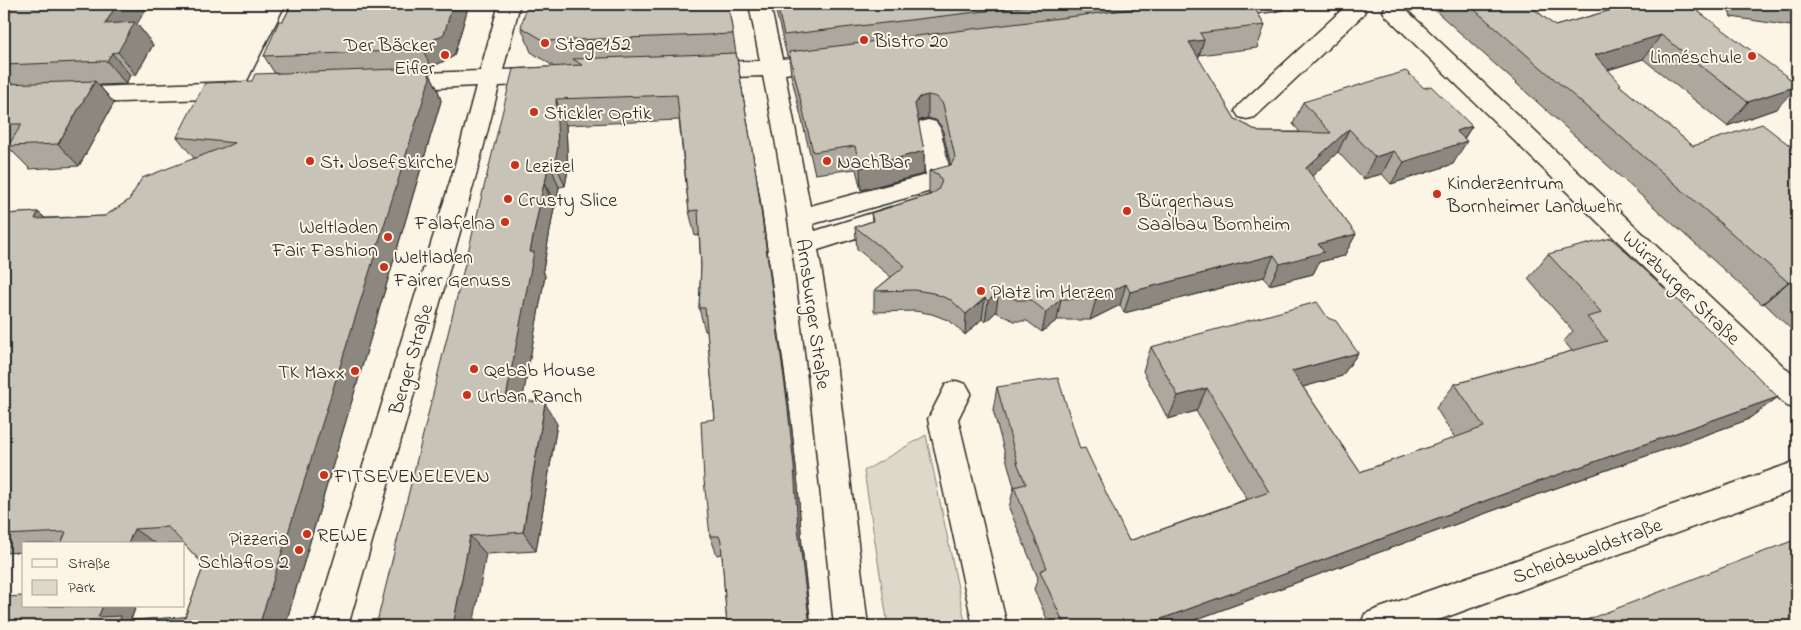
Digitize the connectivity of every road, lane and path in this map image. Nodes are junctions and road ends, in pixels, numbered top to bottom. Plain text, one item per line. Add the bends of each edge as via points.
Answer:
1 (297, 4) edge
2 (509, 4) edge
3 (759, 4) edge
4 (1274, 4) edge
5 (1397, 7) edge
6 (1346, 8) edge
7 (1196, 14) edge
8 (842, 59) edge
9 (773, 68) junction
10 (686, 71) edge
11 (570, 75) edge
12 (491, 78) junction
13 (370, 84) edge
14 (285, 88) edge
15 (256, 89) junction
16 (4, 98) edge
17 (1247, 111) dead end
18 (928, 128) dead end
19 (926, 204) edge
20 (802, 231) junction
21 (956, 392) dead end
22 (1797, 397) edge
23 (1797, 475) edge
24 (332, 626) edge
25 (851, 626) edge
26 (990, 626) edge
27 (1377, 626) edge

1 - 15 street
2 - 12 street, Berger Straße
3 - 9 street, Arnsburger Straße
4 - 7 street
5 - 6 street via 1371,14
5 - 22 street, Würzburger Straße
6 - 17 street
8 - 9 street
9 - 10 street
9 - 20 street, Arnsburger Straße
11 - 12 street
12 - 13 street
12 - 24 street, Berger Straße
14 - 15 street
15 - 16 street
18 - 20 street via 940,180
19 - 20 street via 920,208
20 - 25 street, Arnsburger Straße via 824,376
21 - 26 street via 943,419
23 - 27 street, Scheidswaldstraße

